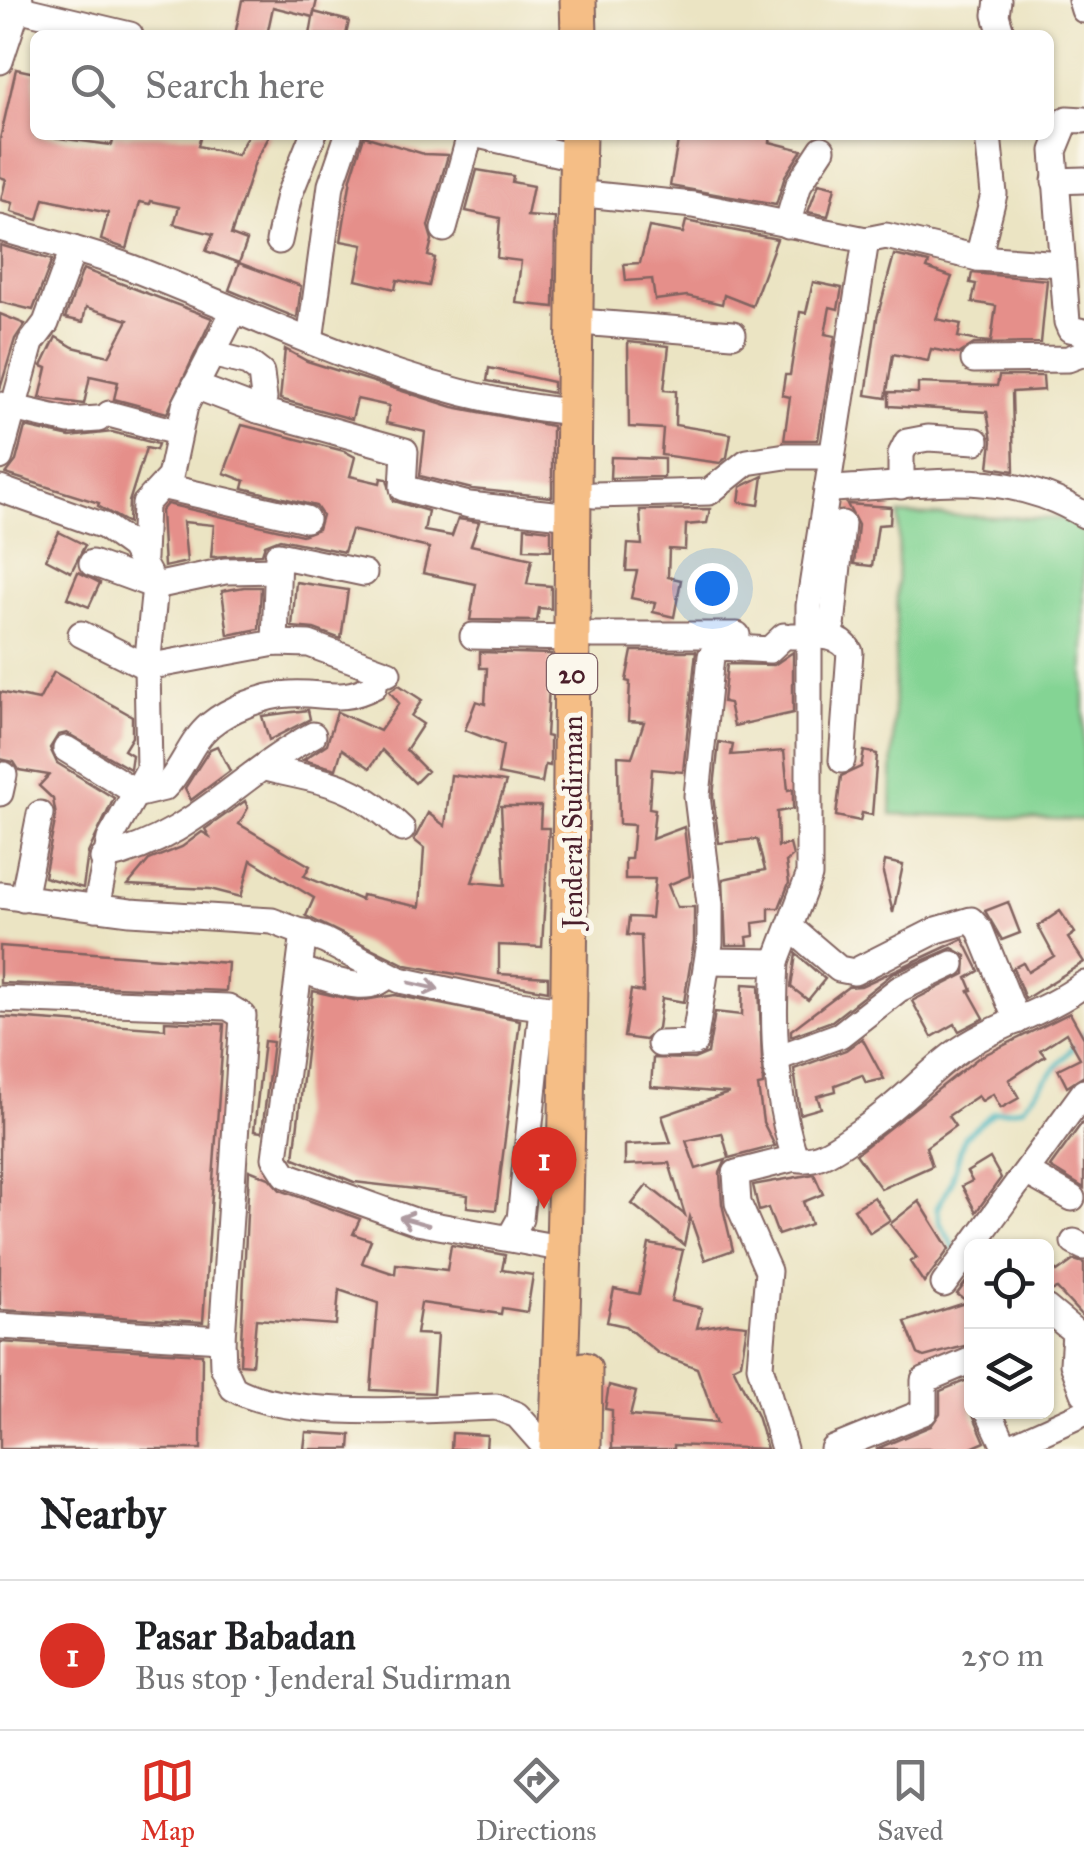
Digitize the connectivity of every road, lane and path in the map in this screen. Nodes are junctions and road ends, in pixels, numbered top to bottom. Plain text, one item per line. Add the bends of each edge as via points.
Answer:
1 (578, 0) edge
2 (597, 0) edge
3 (998, 0) edge
4 (1081, 0) edge
5 (13, 4) edge
6 (1084, 10) edge
7 (111, 30) edge
8 (580, 30) edge
9 (598, 30) edge
10 (1000, 30) edge
11 (0, 62) edge
12 (1084, 120) edge
13 (311, 140) edge
14 (346, 140) edge
15 (469, 140) edge
16 (545, 140) edge
17 (989, 140) edge
18 (585, 143) edge
19 (822, 149) dead end
20 (1084, 180) edge
21 (1055, 181) junction
22 (595, 195) junction
23 (788, 224) junction
24 (0, 228) edge
25 (444, 229) dead end
26 (866, 240) junction
27 (279, 241) dead end
28 (73, 249) junction
29 (978, 258) junction
30 (1062, 264) junction
31 (233, 313) junction
32 (593, 323) junction
33 (1084, 332) edge
34 (733, 334) dead end
35 (310, 341) junction
36 (1084, 353) edge
37 (211, 354) junction
38 (974, 360) dead end
39 (194, 386) junction
40 (6, 406) edge
41 (258, 410) junction
42 (573, 412) junction
43 (176, 432) junction
44 (976, 441) dead end
45 (832, 456) junction
46 (0, 457) edge
47 (901, 486) junction
48 (165, 487) junction
49 (827, 489) junction
50 (3, 496) edge
51 (584, 505) junction
52 (1084, 515) edge
53 (306, 519) dead end
54 (842, 524) dead end
55 (143, 558) junction
56 (92, 563) dead end
57 (275, 570) junction
58 (364, 573) dead end
59 (155, 586) junction
60 (81, 634) dead end
61 (473, 636) dead end
62 (582, 637) junction
63 (808, 637) junction
64 (276, 643) junction
65 (147, 667) junction
66 (312, 735) dead end
67 (66, 749) dead end
68 (842, 760) dead end
69 (265, 768) junction
70 (139, 794) junction
71 (40, 814) dead end
72 (402, 829) dead end
73 (103, 858) junction
74 (12, 897) edge
75 (96, 908) junction
76 (792, 929) junction
77 (304, 932) junction
78 (708, 961) junction
79 (776, 962) junction
80 (952, 964) dead end
81 (301, 970) junction
82 (387, 976) junction
83 (1084, 984) edge
84 (0, 998) edge
85 (557, 1009) junction
86 (1018, 1022) junction
87 (660, 1044) dead end
88 (777, 1058) junction
89 (1084, 1092) edge
90 (794, 1158) junction
91 (1028, 1173) junction
92 (1072, 1198) dead end
93 (510, 1237) junction
94 (564, 1249) junction
95 (944, 1284) dead end
96 (1054, 1315) edge
97 (0, 1326) edge
98 (222, 1339) junction
99 (964, 1367) edge
100 (1084, 1393) edge
101 (1084, 1413) edge
102 (992, 1419) edge
103 (1044, 1420) edge
104 (546, 1449) edge
105 (557, 1449) edge
106 (582, 1449) edge
107 (784, 1449) edge
108 (833, 1449) edge
109 (1005, 1449) edge

1 - 8 highway
2 - 9 highway
3 - 10 street
4 - 6 street
5 - 7 street
5 - 11 street
12 - 21 street via 1067,120 1058,134
13 - 27 street
14 - 35 street via 331,185
15 - 25 street
16 - 18 street
17 - 29 street via 994,194
18 - 22 highway, Jenderal Sudirman / 20
18 - 42 highway, Jenderal Sudirman / 20
19 - 23 street via 798,184
20 - 21 street
21 - 30 street
22 - 23 street via 664,200
22 - 32 highway, Jenderal Sudirman / 20
23 - 26 street
24 - 28 street
26 - 29 street via 886,236
26 - 45 street
28 - 31 street
28 - 40 street
29 - 30 street
30 - 33 street via 1068,327
31 - 35 street
31 - 37 street
32 - 34 street
32 - 51 highway, Jenderal Sudirman / 20
35 - 42 street via 452,392
36 - 38 street via 1068,360
37 - 39 street
37 - 41 street via 261,373 264,398
39 - 41 street
39 - 43 street
40 - 43 street via 69,421 104,416
40 - 46 street
41 - 51 street via 405,451 406,489 469,506
42 - 51 highway, Jenderal Sudirman / 20
43 - 48 street
44 - 47 street via 906,442
45 - 49 street
45 - 51 street via 747,462 708,492
47 - 49 street
47 - 52 street via 1003,483 1046,494
48 - 53 street
48 - 55 street via 145,504
49 - 63 street
50 - 55 street via 104,526
51 - 62 highway, Jenderal Sudirman / 20
54 - 63 street
55 - 59 street
56 - 59 street
57 - 58 street via 282,554
57 - 59 street via 225,571
57 - 64 street
59 - 65 street
60 - 65 street
61 - 62 street
62 - 63 street
62 - 85 highway, Jenderal Sudirman / 20
62 - 106 highway, Jenderal Sudirman / 20 via 594,891
63 - 68 street via 844,642 850,652
63 - 76 street via 812,840 806,890
63 - 78 street via 769,650 720,647 711,656 697,796 710,904
64 - 65 street
64 - 70 street via 323,646 381,679 345,698 289,694 236,710 210,725 164,788
65 - 70 street via 151,754
66 - 69 street
67 - 70 street
69 - 72 street via 332,780 373,801
69 - 73 street via 152,842
70 - 73 street
71 - 74 street
73 - 75 street
74 - 75 street
75 - 77 street via 261,920
76 - 79 street
76 - 86 street via 840,969 854,972 971,920
77 - 81 street
77 - 82 street
78 - 79 street
78 - 87 street via 694,1043
79 - 88 street
80 - 88 street via 898,989 840,1035
81 - 82 street via 366,986
93 -> 81 street via 417,1222 286,1175 275,1158
82 -> 85 street
83 - 86 street
84 - 98 street via 228,1007 243,1016
85 - 93 street via 520,1219
85 - 94 highway, Jenderal Sudirman / 20
86 - 90 street via 954,1054 896,1108 827,1153
88 - 90 street
89 - 91 street
90 - 107 street via 734,1178 768,1271 760,1366
91 - 92 street
91 - 95 street
93 - 94 street
94 - 105 highway, Jenderal Sudirman / 20
96 - 100 street via 1075,1332 1073,1364
97 - 98 street
98 - 104 street via 226,1379 244,1394 377,1410 496,1407 516,1415
99 - 108 street via 924,1380 924,1412
101 - 103 street
102 - 109 street
103 - 109 street

